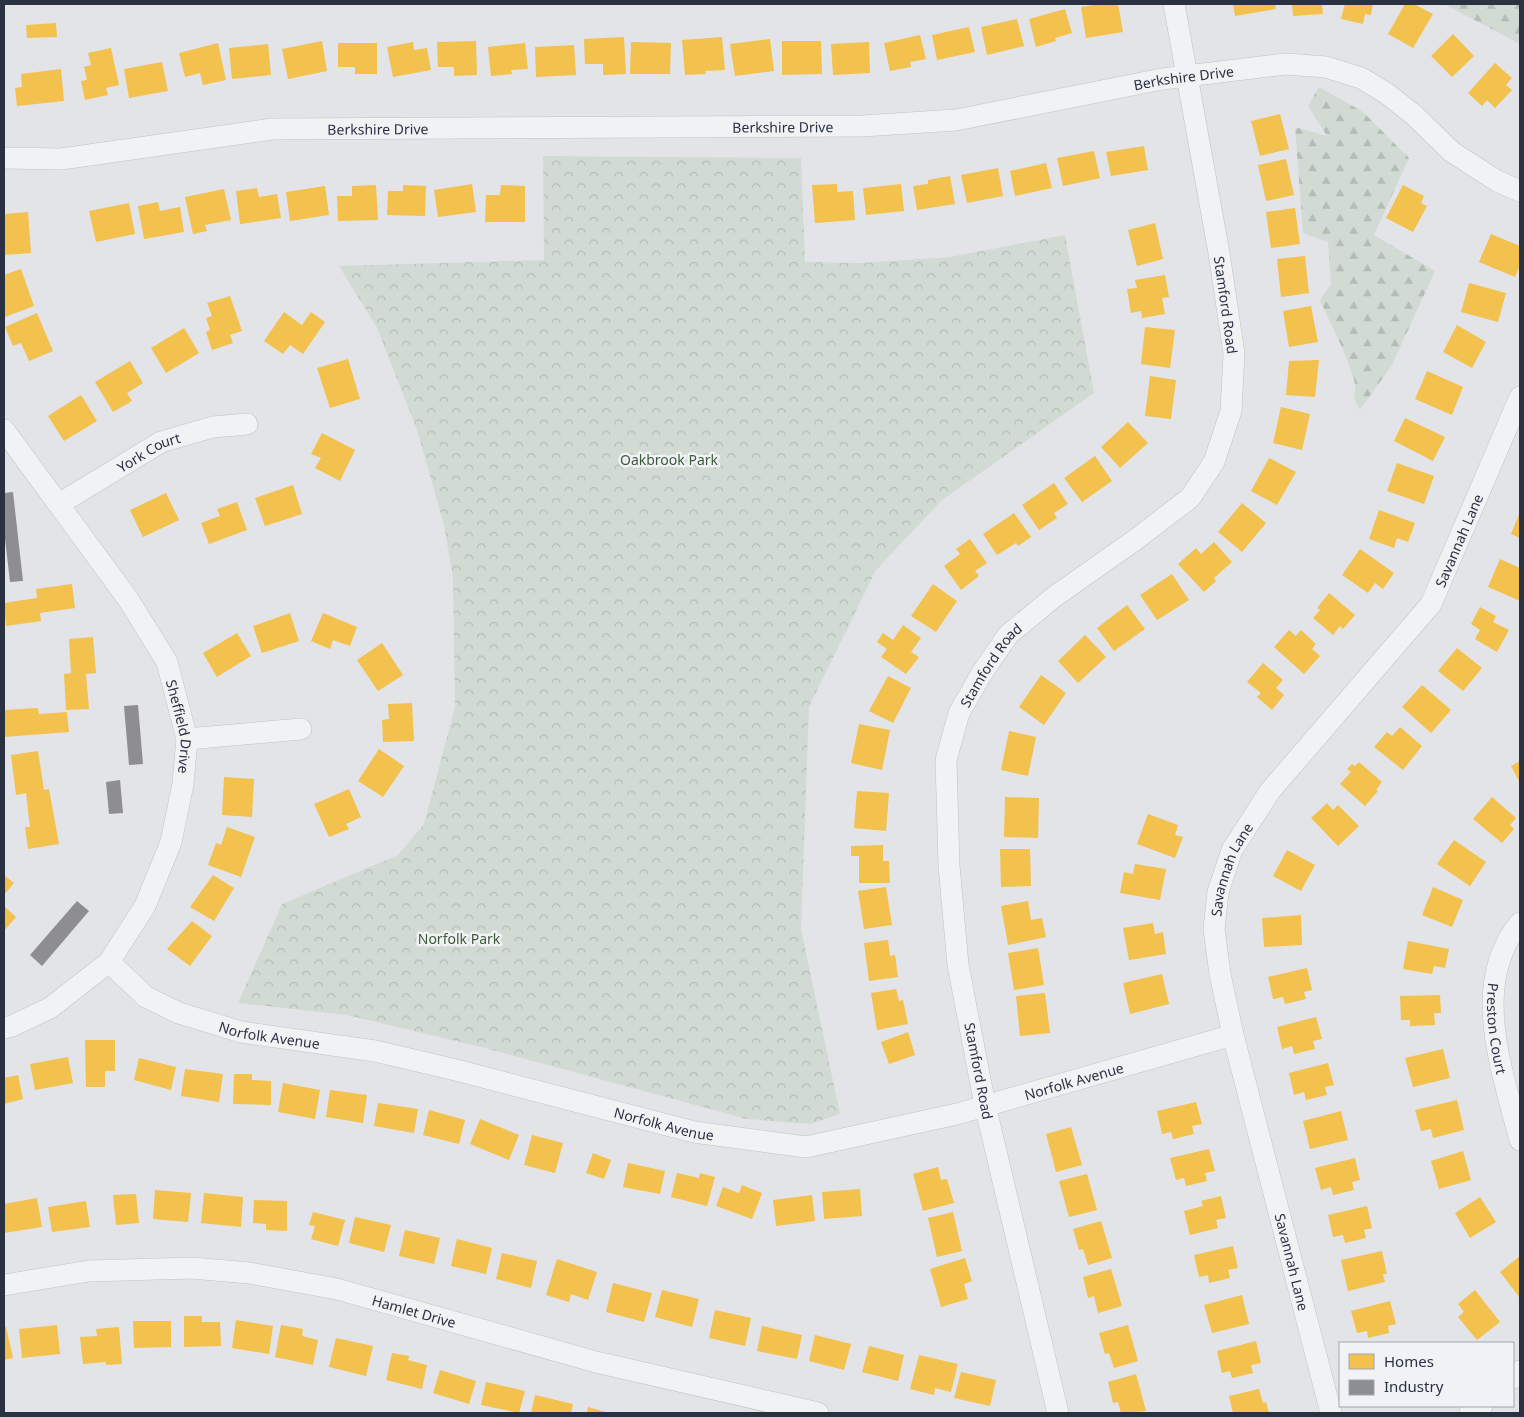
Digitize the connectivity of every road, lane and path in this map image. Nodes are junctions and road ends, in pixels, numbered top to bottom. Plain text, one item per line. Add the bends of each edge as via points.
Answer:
1 (1174, 4) edge
2 (1186, 77) junction
3 (4, 158) edge
4 (1520, 190) edge
5 (1520, 397) edge
6 (247, 424) dead end
7 (4, 430) edge
8 (59, 504) junction
9 (301, 729) dead end
10 (187, 739) junction
11 (1520, 922) edge
12 (109, 962) junction
13 (4, 1028) edge
14 (1233, 1035) junction
15 (985, 1106) junction
16 (1520, 1140) edge
17 (4, 1285) edge
18 (818, 1413) edge
19 (1058, 1413) edge
20 (1331, 1413) edge

1 - 2 street, Stamford Road
2 - 3 street, Berkshire Drive via 956,120 862,126 272,129 61,159
2 - 4 street, Berkshire Drive via 1286,64 1326,67 1361,78 1414,115 1452,152 1497,181
2 - 15 street, Stamford Road via 1234,353 1231,411 1214,462 1190,498 1054,597 1008,635 960,713 946,760 949,866 958,964
5 - 14 street, Savannah Lane via 1431,604 1270,790 1232,850 1218,892 1214,929
6 - 8 street, York Court via 213,427 161,442
7 - 8 street, Sheffield Drive
8 - 10 street, Sheffield Drive via 128,599 166,662
9 - 10 street
10 - 12 street, Sheffield Drive via 183,784 171,842 145,906
11 - 16 street, Preston Court via 1502,953 1494,1013 1497,1047
12 - 13 street, Sheffield Drive via 50,1008
12 - 15 street, Norfolk Avenue via 146,997 179,1013 241,1032 375,1051 694,1132 806,1147
14 - 15 street, Norfolk Avenue
14 - 20 street, Savannah Lane
15 - 19 street, Stamford Road
17 - 18 street, Hamlet Drive via 89,1271 192,1268 249,1273 337,1289 596,1362

